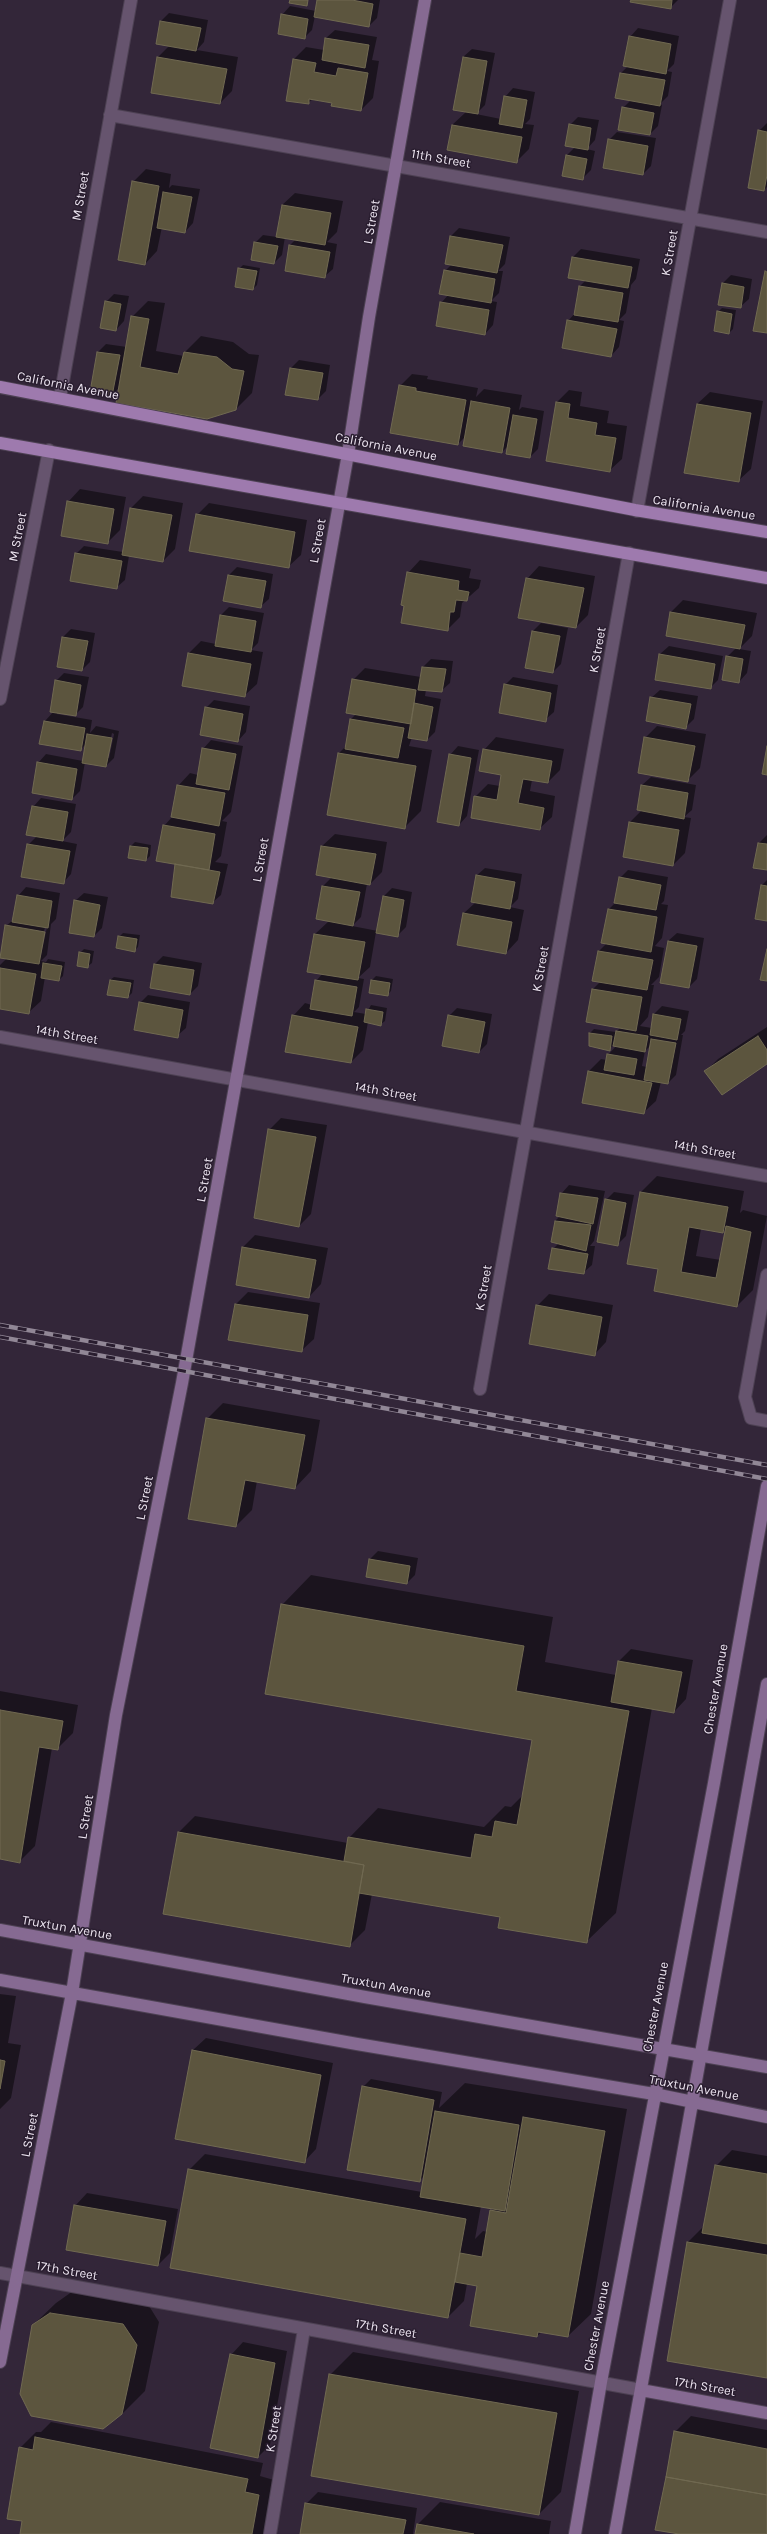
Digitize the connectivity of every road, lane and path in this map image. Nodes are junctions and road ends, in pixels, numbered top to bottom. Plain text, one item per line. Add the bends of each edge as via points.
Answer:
1 (131, 0) edge
2 (425, 0) edge
3 (730, 0) edge
4 (110, 114) junction
5 (396, 165) junction
6 (690, 219) junction
7 (767, 232) edge
8 (0, 387) edge
9 (60, 398) junction
10 (0, 442) edge
11 (49, 450) junction
12 (348, 454) junction
13 (339, 502) junction
14 (637, 511) junction
15 (767, 532) edge
16 (629, 553) junction
17 (767, 578) edge
18 (0, 700) edge
19 (0, 1037) edge
20 (237, 1079) junction
21 (526, 1131) junction
22 (767, 1176) edge
23 (767, 1276) edge
24 (480, 1390) dead end
25 (767, 1421) edge
26 (767, 1486) edge
27 (767, 1684) edge
28 (0, 1930) edge
29 (80, 1944) junction
30 (0, 1980) edge
31 (72, 1993) junction
32 (662, 2047) junction
33 (701, 2054) junction
34 (767, 2067) edge
35 (654, 2094) junction
36 (692, 2103) junction
37 (767, 2117) edge
38 (0, 2273) edge
39 (17, 2277) junction
40 (304, 2329) junction
41 (0, 2362) edge
42 (600, 2382) junction
43 (641, 2390) junction
44 (767, 2413) edge
45 (270, 2534) edge
46 (575, 2534) edge
47 (615, 2534) edge

1 - 4 street, M Street
2 - 5 main road, L Street
3 - 6 street, K Street
4 - 5 street, 11th Street
4 - 9 street, M Street
5 - 6 street, 11th Street
5 - 12 main road, L Street
6 - 7 street, 11th Street
6 - 14 street, K Street
8 - 9 main road, California Avenue
9 - 12 main road, California Avenue
10 - 11 main road
11 - 13 main road
11 - 18 street, M Street
12 - 13 main road, L Street
12 - 14 main road, California Avenue
13 - 16 main road
13 - 20 main road, L Street
14 - 15 main road, California Avenue
16 - 17 main road
16 - 21 street, K Street
19 - 20 street, 14th Street
20 - 21 street, 14th Street
20 - 29 main road, L Street via 182,1383 116,1715
21 - 22 street, 14th Street
21 - 24 street, K Street
23 - 25 street via 745,1396 751,1418
26 - 32 main road, Chester Avenue via 714,1783
27 - 33 main road
28 - 29 main road, Truxtun Avenue
29 - 31 main road, L Street
29 - 32 main road, Truxtun Avenue via 365,1997
30 - 31 main road, Truxtun Avenue
31 - 35 main road, Truxtun Avenue
31 - 39 main road, L Street
32 - 33 main road, Truxtun Avenue
32 - 35 main road, Chester Avenue
33 - 34 main road, Truxtun Avenue
33 - 36 main road
35 - 36 main road, Truxtun Avenue
35 - 42 main road, Chester Avenue
36 - 37 main road, Truxtun Avenue
36 - 43 main road
38 - 39 street, 17th Street
39 - 40 street, 17th Street
39 - 41 main road, L Street
40 - 42 street, 17th Street
40 - 45 street, K Street
42 - 43 street, 17th Street
42 - 46 main road, Chester Avenue
43 - 44 main road, 17th Street
43 - 47 main road

